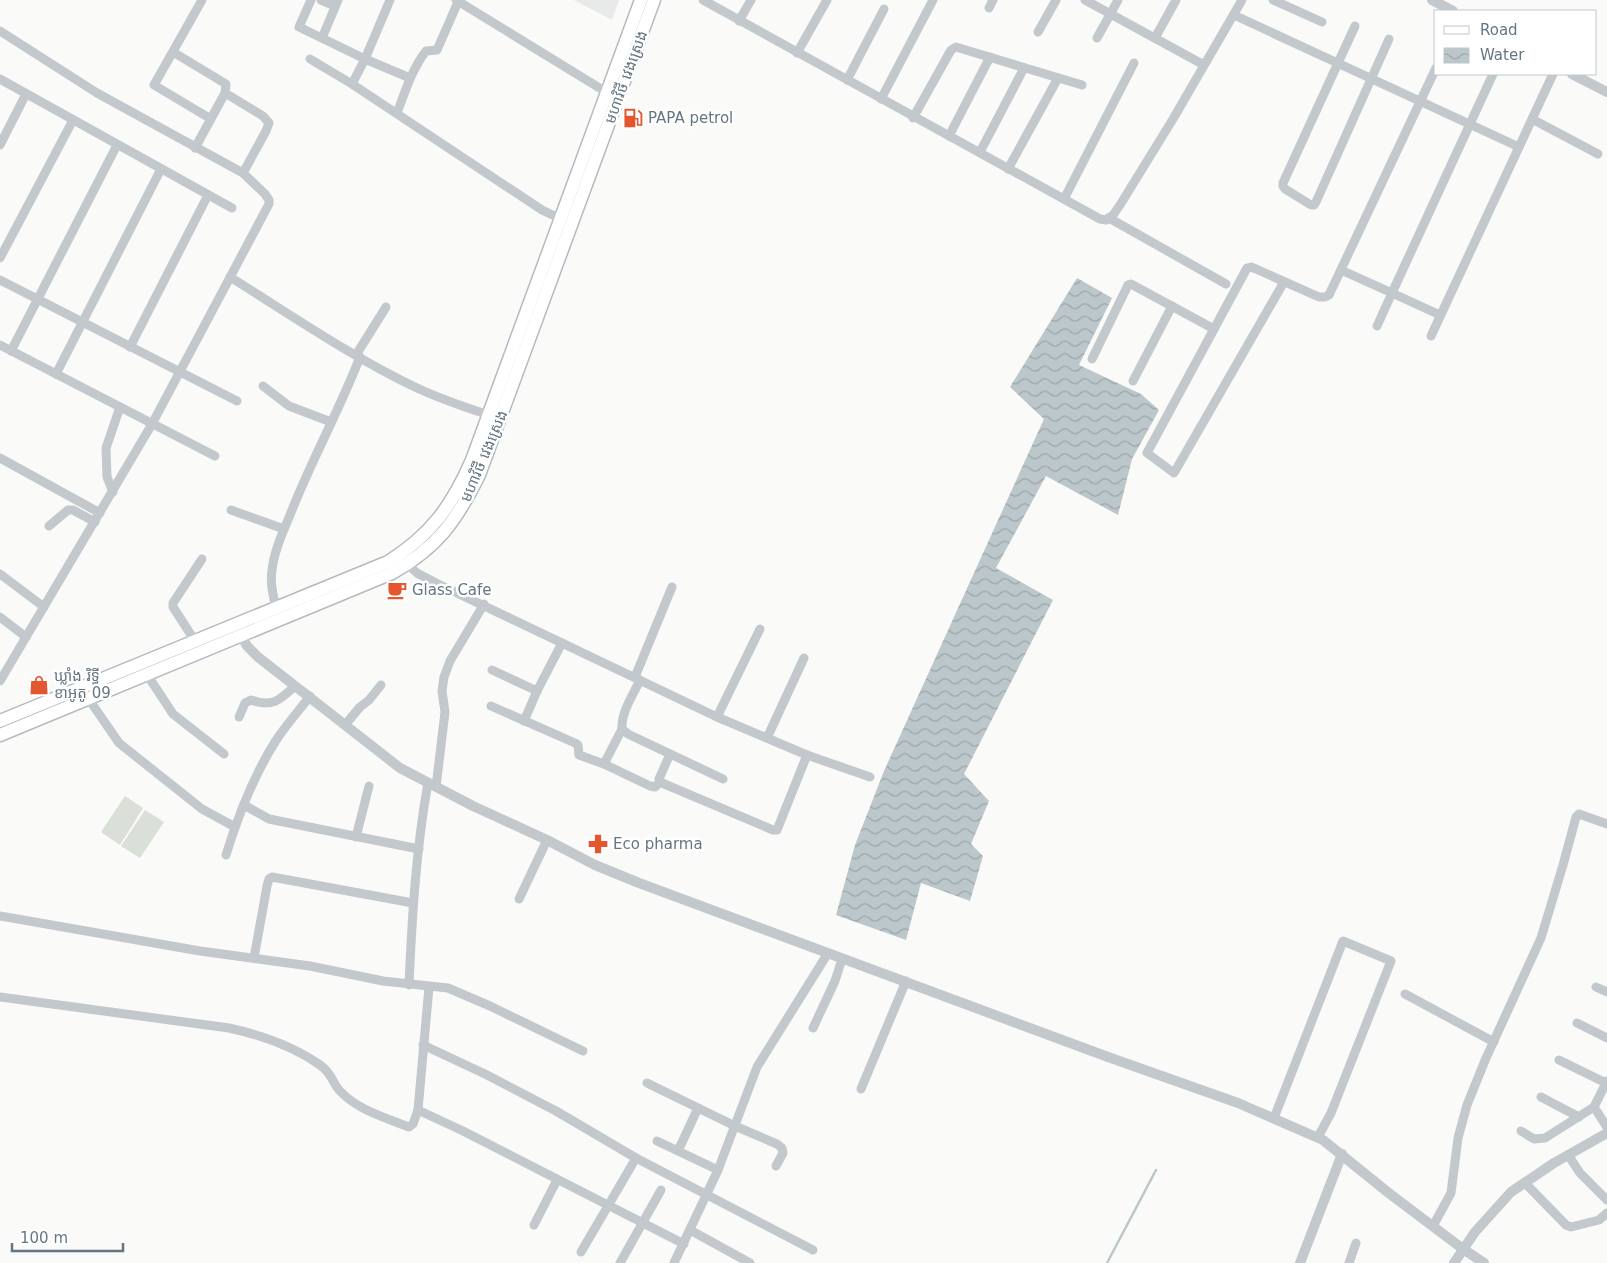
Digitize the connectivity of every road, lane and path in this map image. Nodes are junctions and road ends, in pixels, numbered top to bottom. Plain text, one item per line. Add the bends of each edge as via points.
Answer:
1 (202, 0) edge
2 (311, 0) edge
3 (320, 0) edge
4 (390, 0) edge
5 (641, 0) edge
6 (654, 0) edge
7 (702, 0) edge
8 (751, 0) edge
9 (827, 0) edge
10 (934, 0) edge
11 (1056, 0) edge
12 (1085, 0) edge
13 (1118, 0) edge
14 (1176, 0) edge
15 (1242, 0) edge
16 (1273, 0) edge
17 (1432, 0) edge
18 (457, 1) edge
19 (336, 3) edge
20 (884, 8) dead end
21 (1451, 10) edge
22 (1111, 14) junction
23 (1234, 15) junction
24 (739, 21) junction
25 (1322, 22) dead end
26 (1354, 26) dead end
27 (0, 31) edge
28 (1038, 32) dead end
29 (322, 38) junction
30 (1097, 38) dead end
31 (1155, 38) junction
32 (1390, 40) dead end
33 (173, 52) junction
34 (798, 53) junction
35 (990, 57) junction
36 (310, 59) dead end
37 (365, 59) junction
38 (1338, 62) junction
39 (1134, 63) dead end
40 (1204, 65) junction
41 (1024, 68) junction
42 (1434, 72) edge
43 (1493, 75) edge
44 (1553, 75) edge
45 (1574, 75) edge
46 (410, 78) junction
47 (1058, 78) junction
48 (1371, 78) junction
49 (0, 79) edge
50 (847, 80) junction
51 (352, 84) junction
52 (1082, 85) dead end
53 (1607, 92) edge
54 (225, 93) junction
55 (26, 94) junction
56 (612, 95) junction
57 (881, 99) junction
58 (1420, 100) junction
59 (397, 114) junction
60 (913, 118) junction
61 (1532, 119) junction
62 (73, 120) junction
63 (211, 120) junction
64 (1470, 123) junction
65 (949, 136) junction
66 (0, 145) edge
67 (117, 145) junction
68 (1519, 147) junction
69 (195, 148) junction
70 (980, 152) junction
71 (1598, 154) dead end
72 (161, 169) junction
73 (1008, 169) junction
74 (243, 173) junction
75 (208, 195) junction
76 (1064, 199) junction
77 (232, 208) dead end
78 (1109, 218) junction
79 (561, 219) junction
80 (0, 258) edge
81 (1341, 270) junction
82 (230, 277) junction
83 (0, 280) edge
84 (1284, 282) junction
85 (1226, 284) dead end
86 (1392, 293) junction
87 (38, 299) junction
88 (1172, 306) junction
89 (386, 307) dead end
90 (1440, 315) junction
91 (83, 322) junction
92 (1377, 326) dead end
93 (1214, 329) junction
94 (1431, 336) dead end
95 (0, 345) edge
96 (130, 347) junction
97 (11, 351) junction
98 (358, 356) junction
99 (1092, 359) dead end
100 (180, 372) junction
101 (56, 374) junction
102 (1133, 381) dead end
103 (262, 386) dead end
104 (237, 401) dead end
105 (120, 407) junction
106 (494, 417) junction
107 (331, 422) junction
108 (152, 424) junction
109 (216, 456) dead end
110 (0, 458) edge
111 (113, 492) junction
112 (231, 510) dead end
113 (100, 513) junction
114 (95, 522) junction
115 (49, 526) dead end
116 (284, 529) junction
117 (202, 559) dead end
118 (407, 564) junction
119 (0, 574) edge
120 (672, 587) dead end
121 (484, 604) junction
122 (44, 607) junction
123 (276, 608) junction
124 (0, 617) edge
125 (760, 629) dead end
126 (238, 630) junction
127 (26, 636) junction
128 (195, 641) junction
129 (562, 643) junction
130 (804, 658) dead end
131 (492, 670) dead end
132 (146, 673) junction
133 (637, 679) junction
134 (0, 681) edge
135 (380, 685) dead end
136 (295, 686) junction
137 (537, 691) junction
138 (310, 696) junction
139 (88, 698) junction
140 (490, 706) dead end
141 (239, 717) dead end
142 (717, 717) junction
143 (0, 721) edge
144 (524, 721) junction
145 (346, 726) junction
146 (622, 729) junction
147 (0, 735) edge
148 (766, 738) junction
149 (224, 754) dead end
150 (670, 754) junction
151 (807, 755) junction
152 (604, 764) junction
153 (870, 777) dead end
154 (723, 779) dead end
155 (660, 782) junction
156 (432, 785) junction
157 (369, 786) dead end
158 (244, 805) junction
159 (1607, 824) edge
160 (235, 827) junction
161 (356, 837) junction
162 (547, 840) junction
163 (419, 849) junction
164 (226, 855) dead end
165 (519, 899) dead end
166 (413, 903) junction
167 (0, 916) edge
168 (828, 953) junction
169 (254, 958) junction
170 (842, 959) junction
171 (906, 982) junction
172 (408, 985) junction
173 (429, 987) junction
174 (1596, 987) dead end
175 (1607, 992) edge
176 (1406, 994) dead end
177 (0, 997) edge
178 (1577, 1023) dead end
179 (813, 1028) dead end
180 (1607, 1038) edge
181 (1494, 1042) junction
182 (423, 1045) junction
183 (583, 1051) dead end
184 (1559, 1060) dead end
185 (1607, 1082) edge
186 (647, 1083) dead end
187 (860, 1089) dead end
188 (1541, 1096) dead end
189 (1594, 1107) junction
190 (698, 1108) junction
191 (418, 1110) junction
192 (1578, 1117) junction
193 (1274, 1118) junction
194 (735, 1126) junction
195 (1607, 1127) edge
196 (1521, 1131) dead end
197 (1607, 1133) edge
198 (1318, 1137) junction
199 (657, 1141) dead end
200 (678, 1151) junction
201 (1342, 1154) junction
202 (1568, 1156) junction
203 (636, 1158) junction
204 (776, 1166) dead end
205 (718, 1170) junction
206 (557, 1180) junction
207 (1525, 1183) junction
208 (661, 1190) dead end
209 (707, 1194) junction
210 (1607, 1200) edge
211 (608, 1206) junction
212 (1607, 1213) edge
213 (644, 1224) junction
214 (534, 1225) dead end
215 (1433, 1226) junction
216 (690, 1230) junction
217 (1356, 1243) dead end
218 (684, 1244) junction
219 (1462, 1249) junction
220 (813, 1250) dead end
221 (581, 1252) dead end
222 (620, 1263) edge
223 (674, 1263) edge
224 (750, 1263) edge
225 (1300, 1263) edge
226 (1349, 1263) edge
227 (1454, 1263) edge
228 (1484, 1263) edge

1 - 33 street
2 - 29 street via 299,27
3 - 19 street
4 - 37 street
5 - 56 main road, មហាវិថី វេងស្រេង
6 - 56 main road, មហាវិថី វេងស្រេង
7 - 24 street
8 - 24 street
9 - 34 street
10 - 57 street
11 - 28 street
12 - 22 street
13 - 22 street
14 - 31 street
15 - 23 street
16 - 25 street
17 - 21 street
18 - 46 street via 437,50 426,51
18 - 56 street
19 - 29 street
20 - 50 street
22 - 30 street
22 - 31 street
23 - 38 street
23 - 40 street
24 - 34 street
26 - 38 street
27 - 69 street
29 - 37 street
31 - 40 street
32 - 48 street
33 - 54 street via 220,78 226,84
33 - 63 street via 154,85
34 - 50 street
35 - 41 street
35 - 60 street via 956,47 951,50
35 - 65 street
36 - 51 street
37 - 46 street
37 - 51 street
38 - 48 street
38 - 48 street via 1283,183 1286,189 1314,206
39 - 76 street
40 - 78 street via 1142,172
41 - 47 street
41 - 70 street
42 - 58 street
43 - 64 street
44 - 61 street
45 - 53 street
46 - 59 street
47 - 52 street
47 - 73 street
48 - 58 street
49 - 55 street
50 - 57 street
51 - 59 street
54 - 63 street
54 - 74 street via 263,116 268,123
55 - 62 street
55 - 66 street
56 - 79 main road, មហាវិថី វេងស្រេង
56 - 106 main road, មហាវិថី វេងស្រេង
57 - 60 street
58 - 64 street
58 - 81 street
59 - 79 street via 542,210
60 - 65 street
61 - 68 street
61 - 71 street
62 - 67 street
62 - 80 street
63 - 69 street
64 - 68 street
64 - 86 street
65 - 70 street
67 - 72 street
67 - 87 street
68 - 90 street
69 - 74 street
70 - 73 street
72 - 75 street
72 - 91 street
73 - 76 street
74 - 82 street via 265,194 268,204
75 - 77 street
75 - 96 street
76 - 78 street via 1100,219
78 - 85 street
79 - 106 main road, មហាវិថី វេងស្រេង
81 - 84 street via 1325,297
81 - 86 street
82 - 98 street
82 - 100 street
83 - 87 street
84 - 93 street via 1247,268
84 - 93 street via 1174,473 1147,453
86 - 90 street
86 - 92 street
87 - 91 street
87 - 97 street
88 - 93 street
88 - 99 street via 1128,285
88 - 102 street
89 - 98 street
90 - 94 street
91 - 96 street
91 - 101 street
95 - 97 street
96 - 100 street
97 - 101 street
98 - 106 street via 417,388
98 - 107 street via 347,391
100 - 104 street
100 - 108 street
101 - 105 street
103 - 107 street via 289,406
105 - 108 street
105 - 111 street via 106,448 107,477
106 - 118 main road, មហាវិថី វេងស្រេង via 479,474 462,508 447,529
106 - 123 main road, មហាវិថី វេងស្រេង via 461,486 437,522 420,539 388,562
107 - 116 street
108 - 109 street
108 - 111 street
110 - 113 street
111 - 113 street
112 - 116 street
113 - 114 street
114 - 115 street via 68,510
114 - 122 street
116 - 123 street via 271,572
117 - 128 street via 173,602
118 - 121 street via 436,583
118 - 126 main road, មហាវិថី វេងស្រេង via 392,573
119 - 122 street
120 - 133 street
121 - 129 street
121 - 156 street via 444,677 445,712
122 - 127 street
123 - 126 main road, មហាវិថី វេងស្រេង
124 - 127 street
125 - 142 street
126 - 128 main road, មហាវិថី វេងស្រេង
126 - 132 main road, មហាវិថី វេងស្រេង
126 - 136 street via 258,657
127 - 134 street
128 - 143 main road, មហាវិថី វេងស្រេង
129 - 133 street
129 - 137 street
130 - 148 street
131 - 137 street
132 - 139 main road, មហាវិថី វេងស្រេង
132 - 149 street via 173,714
133 - 142 street
133 - 146 street
135 - 145 street
136 - 138 street
136 - 141 street via 281,699 271,703 251,700 245,703
137 - 144 street
138 - 145 street
138 - 158 street via 275,742
139 - 147 main road, មហាវិថី វេងស្រេង
139 - 160 street via 119,743 202,809
140 - 144 street
142 - 148 street
144 - 152 street via 575,743 579,754
145 - 156 street via 400,768
146 - 150 street
146 - 152 street
148 - 151 street
150 - 154 street
150 - 155 street
151 - 153 street
151 - 155 street via 776,830
152 - 155 street via 650,786 655,787
156 - 162 street
156 - 163 street
157 - 161 street
158 - 160 street
158 - 161 street via 268,819
159 - 181 street via 1579,814 1576,817 1541,938
160 - 164 street
161 - 163 street
162 - 165 street
162 - 168 street via 595,865
163 - 166 street
166 - 169 street via 272,877 267,886
166 - 172 street
167 - 169 street
168 - 170 street
168 - 194 street via 757,1067
169 - 172 street
170 - 171 street
170 - 179 street
171 - 187 street
171 - 193 street via 1238,1102
172 - 173 street
173 - 182 street
173 - 183 street via 448,988
174 - 175 street
176 - 181 street
177 - 191 street via 253,1033 314,1062 330,1074 339,1091 353,1102 386,1118 409,1126 413,1124
178 - 180 street
181 - 215 street via 1467,1105 1458,1138 1451,1193
182 - 191 street
182 - 203 street via 520,1093
184 - 185 street
185 - 189 street
186 - 190 street
188 - 192 street
189 - 192 street
189 - 195 street
190 - 194 street
190 - 200 street
191 - 206 street
192 - 196 street via 1545,1138 1534,1139
193 - 198 street
193 - 198 street via 1343,941 1391,961 1331,1113
194 - 204 street via 782,1148
194 - 205 street
197 - 202 street
198 - 201 street
199 - 200 street
200 - 205 street
201 - 215 street
201 - 225 street
202 - 207 street
202 - 210 street
203 - 209 street
203 - 211 street
205 - 209 street
206 - 211 street
206 - 214 street
207 - 212 street via 1571,1227 1599,1220
207 - 219 street via 1511,1192
208 - 213 street
209 - 216 street
209 - 220 street
211 - 213 street
211 - 221 street
213 - 218 street
213 - 222 street
215 - 219 street
216 - 218 street
216 - 224 street
217 - 226 street
218 - 223 street
219 - 227 street
219 - 228 street

